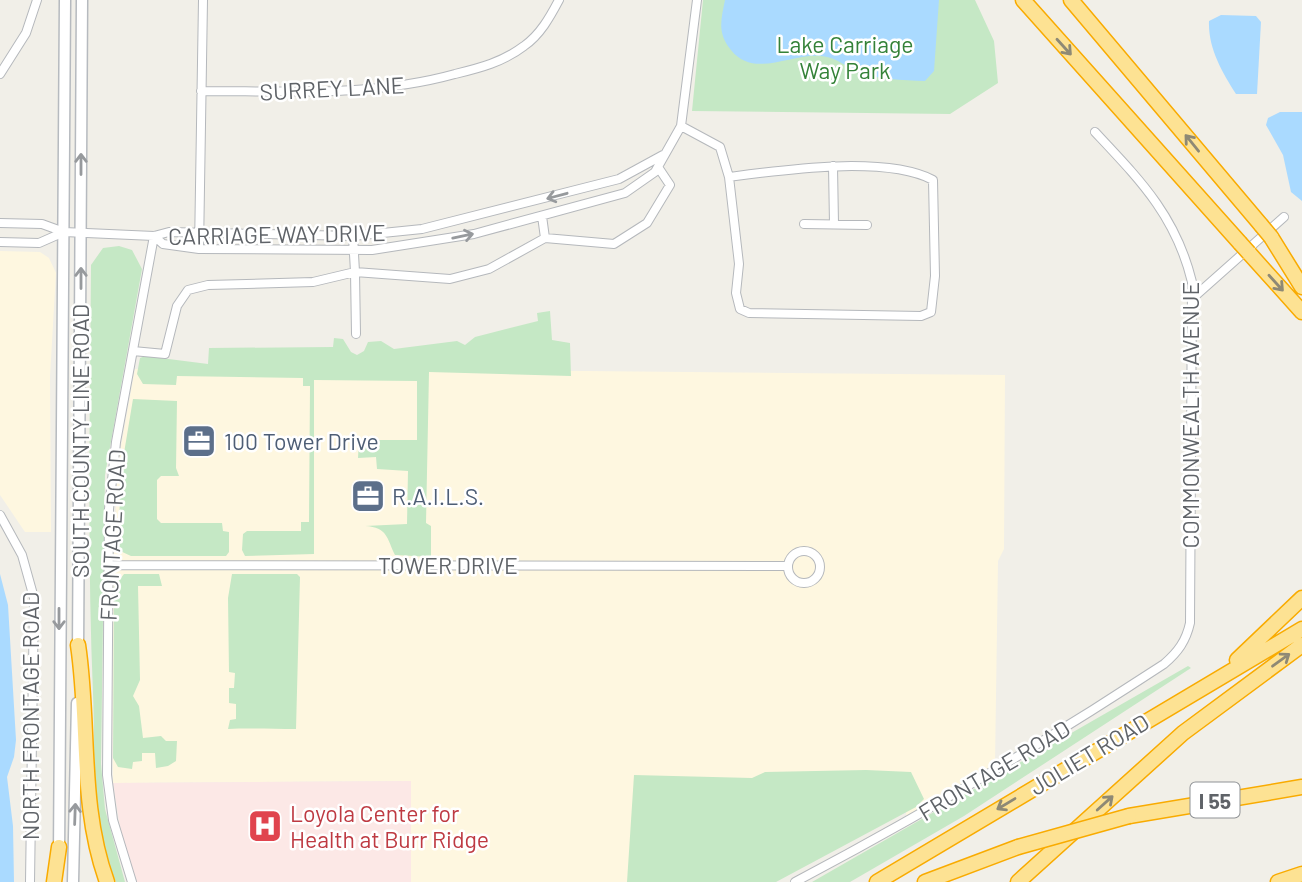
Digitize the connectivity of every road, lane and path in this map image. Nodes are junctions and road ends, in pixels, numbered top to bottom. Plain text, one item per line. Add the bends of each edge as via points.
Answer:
1 (37, 0) edge
2 (65, 0) edge
3 (82, 0) edge
4 (203, 0) edge
5 (559, 0) edge
6 (697, 0) edge
7 (1023, 0) edge
8 (1071, 0) edge
9 (0, 74) edge
10 (201, 91) junction
11 (681, 126) junction
12 (1096, 132) dead end
13 (665, 153) junction
14 (834, 166) junction
15 (658, 167) junction
16 (729, 177) junction
17 (588, 188) junction
18 (593, 203) junction
19 (542, 216) junction
20 (1284, 217) dead end
21 (0, 223) edge
22 (804, 224) dead end
23 (834, 224) junction
24 (867, 225) dead end
25 (422, 229) junction
26 (1266, 231) junction
27 (64, 232) junction
28 (81, 232) junction
29 (200, 233) junction
30 (154, 236) junction
31 (353, 236) junction
32 (545, 238) junction
33 (0, 242) edge
34 (425, 243) junction
35 (199, 249) junction
36 (354, 250) junction
37 (355, 272) junction
38 (1302, 273) edge
39 (1302, 286) edge
40 (1194, 297) junction
41 (1302, 312) edge
42 (356, 334) dead end
43 (134, 351) junction
44 (0, 515) edge
45 (108, 565) junction
46 (788, 566) junction
47 (1302, 598) edge
48 (1302, 629) edge
49 (1183, 644) joint
50 (78, 645) junction
51 (1302, 645) edge
52 (1224, 673) junction
53 (1302, 787) edge
54 (59, 847) joint
55 (1302, 874) edge
56 (30, 882) edge
57 (57, 882) edge
58 (73, 882) edge
59 (107, 882) edge
60 (132, 882) edge
61 (795, 882) edge
62 (877, 882) edge
63 (925, 882) edge
64 (1018, 882) edge
65 (1278, 882) edge

1 - 9 street via 26,33
2 - 27 main road, SOUTH COUNTY LINE ROAD
28 -> 3 main road, SOUTH COUNTY LINE ROAD
4 - 10 street
5 - 10 street, SURREY LANE via 539,32 509,56 433,80 358,91
6 - 11 street, CARRIAGE WAY DRIVE
7 -> 41 highway
26 -> 8 highway
10 - 29 street
11 - 13 street, CARRIAGE WAY DRIVE
11 - 16 street via 720,147
12 - 40 street, COMMONWEALTH AVENUE via 1166,214 1188,264
13 - 15 street, CARRIAGE WAY DRIVE
13 - 17 street, CARRIAGE WAY DRIVE via 619,179
14 - 16 street
14 - 16 street via 922,174 933,180 931,312 921,316 749,313 740,309
14 - 23 street
15 - 18 street, CARRIAGE WAY DRIVE via 636,188
15 - 32 street via 670,185 647,223 614,244
17 - 18 street
17 -> 25 street, CARRIAGE WAY DRIVE
18 - 19 street, CARRIAGE WAY DRIVE
19 - 32 street
34 -> 19 street, CARRIAGE WAY DRIVE
20 - 40 street
21 - 27 street via 42,224
22 - 23 street
23 - 24 street
25 - 31 street, CARRIAGE WAY DRIVE
25 - 34 street
26 - 38 highway
26 - 39 highway
27 - 28 street
27 - 33 street via 39,243
27 -> 54 main road, SOUTH COUNTY LINE ROAD
28 - 30 street
50 -> 28 main road, SOUTH COUNTY LINE ROAD
29 - 30 street, CARRIAGE WAY DRIVE
29 - 31 street, CARRIAGE WAY DRIVE
29 - 35 street
30 - 35 street, CARRIAGE WAY DRIVE via 163,244
30 - 43 street, FRONTAGE ROAD
31 - 36 street
32 - 37 street via 489,269 450,279
34 - 36 street, CARRIAGE WAY DRIVE
35 - 36 street, CARRIAGE WAY DRIVE
36 - 37 street
37 - 42 street
37 - 43 street via 313,282 208,285 188,290 177,306 165,354
40 - 49 street, COMMONWEALTH AVENUE via 1190,623
43 - 45 street, FRONTAGE ROAD via 113,468
44 - 56 street, NORTH FRONTAGE ROAD via 22,555 34,598
45 - 46 street, TOWER DRIVE
45 - 60 street, FRONTAGE ROAD via 107,775 116,831
46 - 46 street, TOWER DRIVE via 792,556 801,551 815,556 820,566 813,579 803,582 790,575
47 - 52 highway
48 - 52 highway, JOLIET ROAD
49 - 61 street, FRONTAGE ROAD via 1164,664 1067,728
58 -> 50 main road, SOUTH COUNTY LINE ROAD
50 - 59 highway via 84,686 86,785
64 -> 51 highway, JOLIET ROAD via 1183,733
52 -> 62 highway, JOLIET ROAD
53 - 63 highway, I 55, bridge via 1129,816 1018,847
54 - 57 highway
55 - 65 highway

